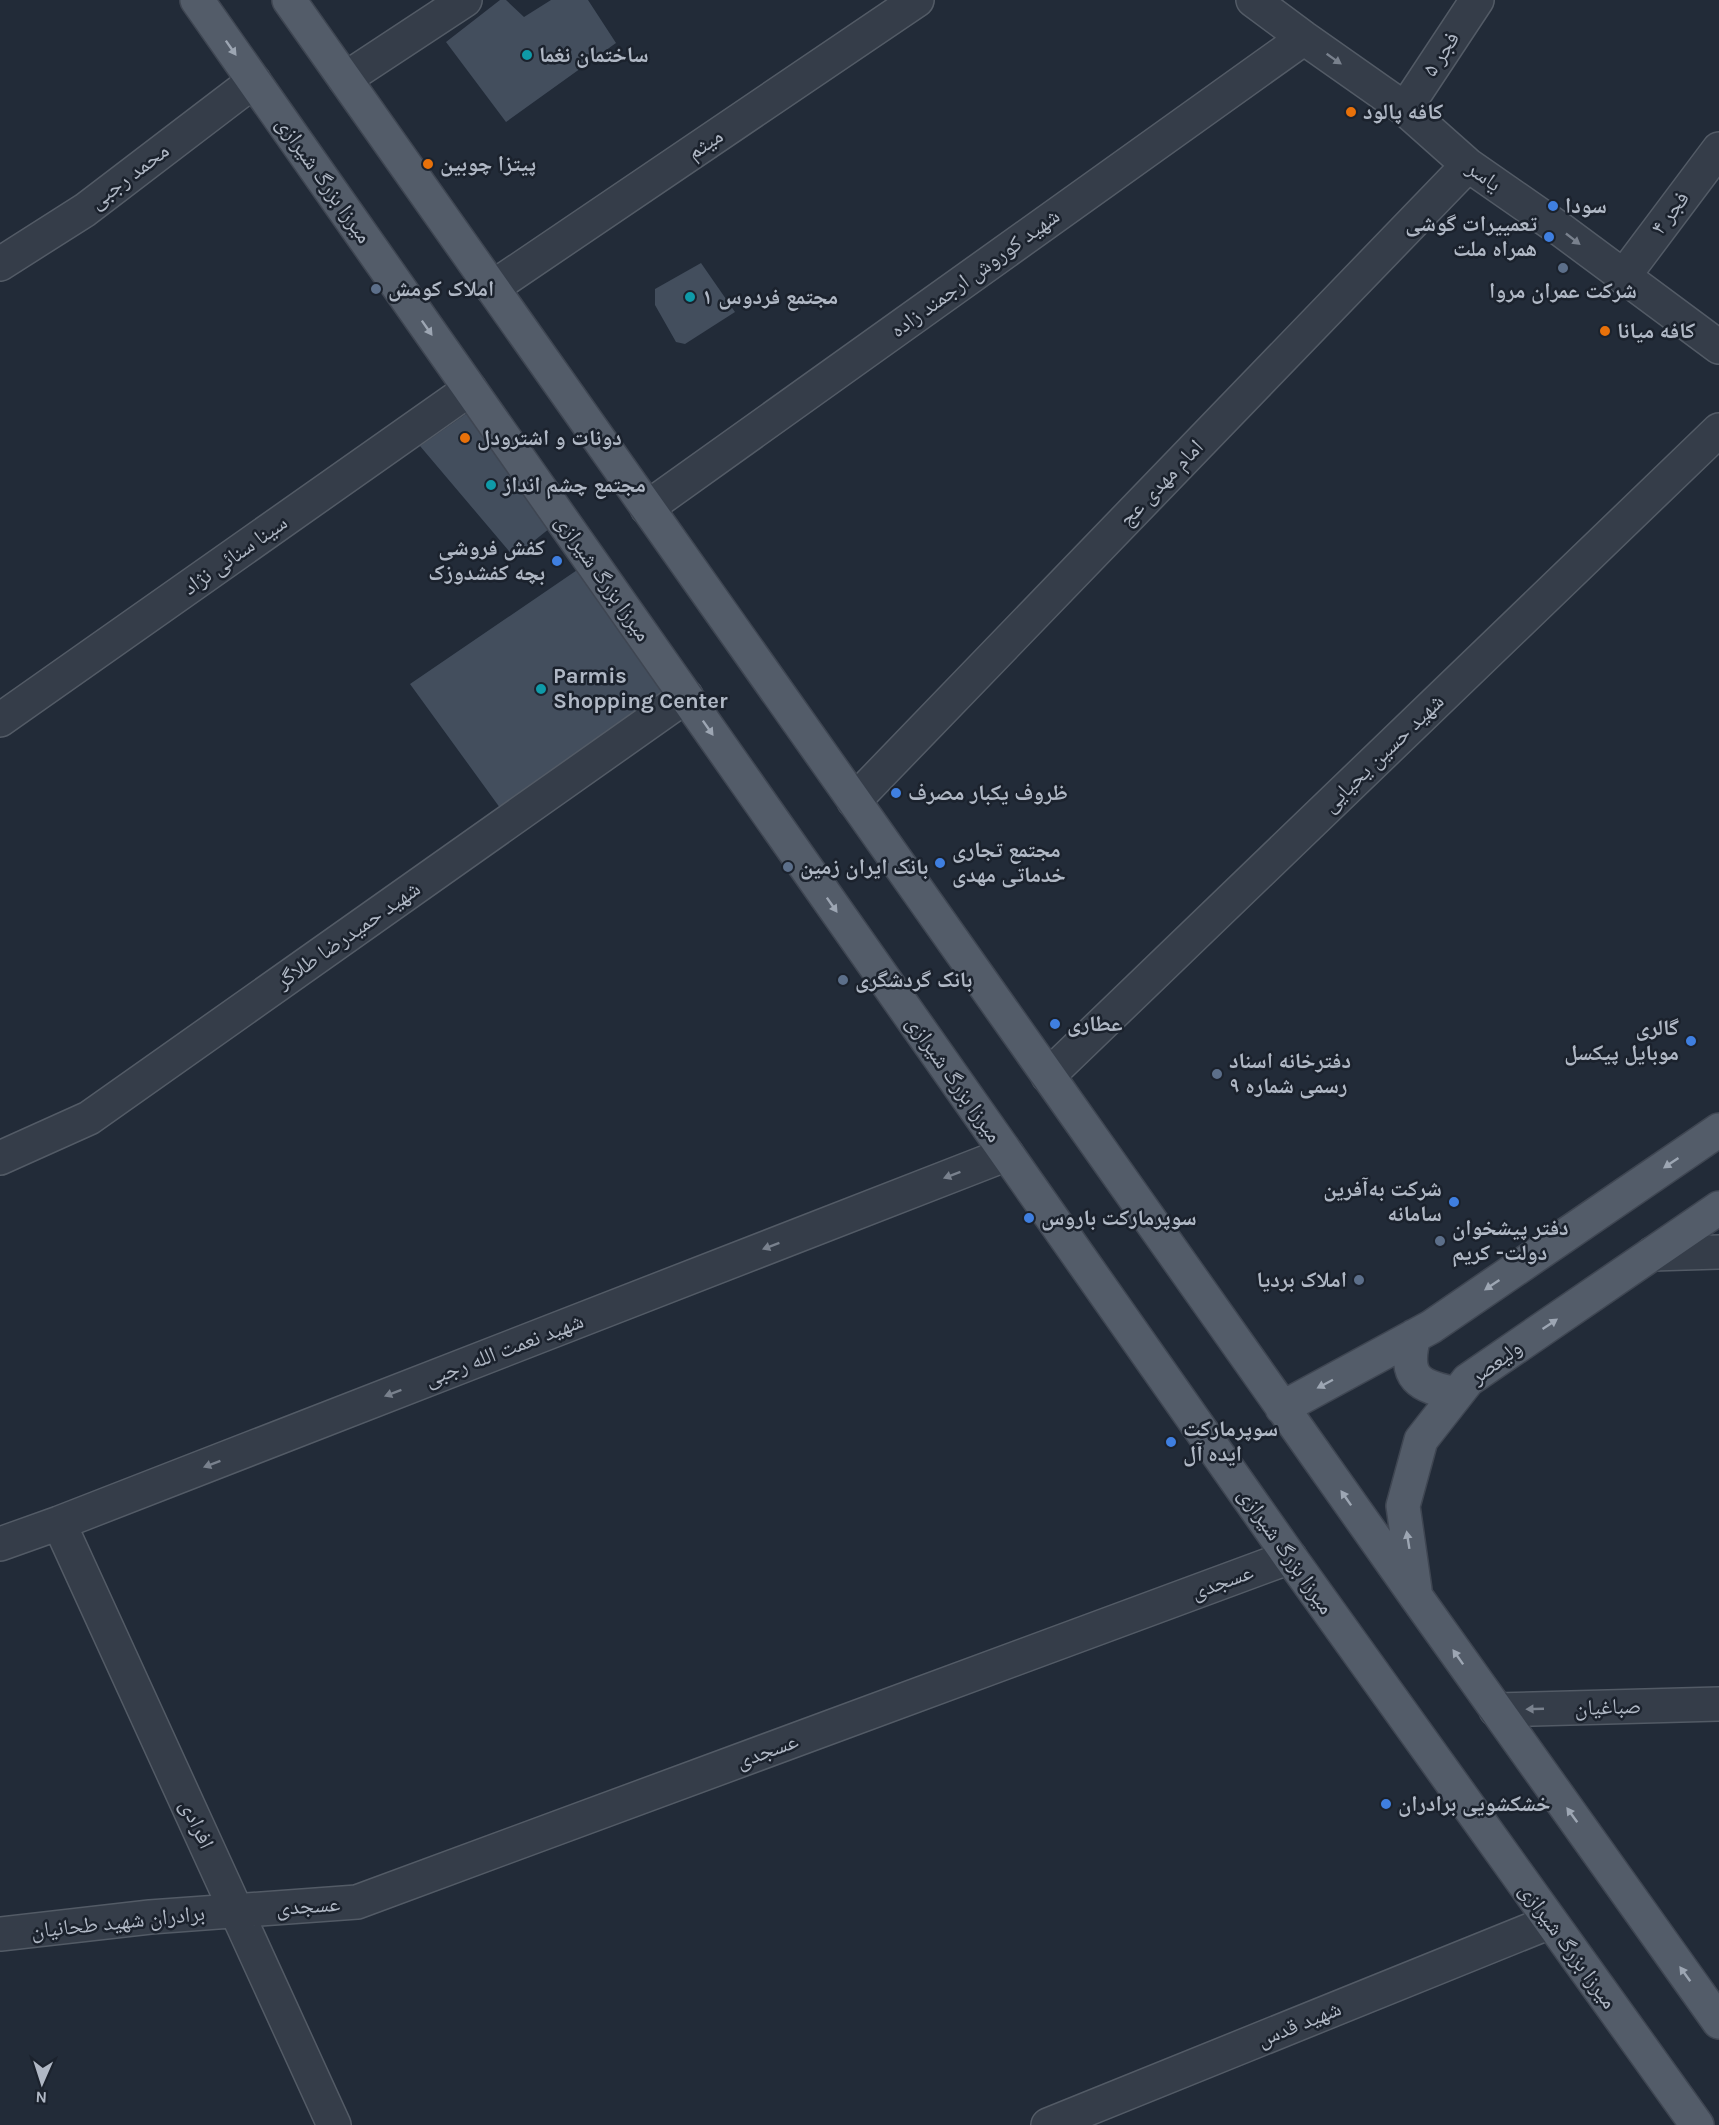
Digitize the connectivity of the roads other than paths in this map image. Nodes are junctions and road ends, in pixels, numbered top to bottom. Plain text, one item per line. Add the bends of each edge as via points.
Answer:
1 (197, 0) edge
2 (289, 0) edge
3 (465, 0) edge
4 (917, 0) edge
5 (1253, 0) edge
6 (1477, 0) edge
7 (1304, 38) junction
8 (345, 79) junction
9 (254, 81) junction
10 (1405, 109) junction
11 (1719, 149) edge
12 (1468, 165) junction
13 (0, 264) edge
14 (1623, 277) junction
15 (492, 288) junction
16 (1719, 348) edge
17 (470, 389) junction
18 (1719, 430) edge
19 (647, 508) junction
20 (686, 696) junction
21 (0, 720) edge
22 (854, 801) junction
23 (1048, 1076) junction
24 (1719, 1130) edge
25 (1007, 1154) junction
26 (0, 1158) edge
27 (1719, 1208) edge
28 (1719, 1252) edge
29 (1652, 1254) junction
30 (1414, 1336) junction
31 (1457, 1394) junction
32 (1282, 1408) junction
33 (59, 1523) junction
34 (0, 1544) edge
35 (1290, 1557) junction
36 (1417, 1598) junction
37 (1719, 1704) edge
38 (1496, 1710) junction
39 (236, 1911) junction
40 (1550, 1922) junction
41 (0, 1934) edge
42 (1719, 2022) edge
43 (334, 2125) edge
44 (1048, 2125) edge
45 (1697, 2125) edge

1 -> 9 main road, میرزا بزرگ شیرازی
2 - 8 main road
3 - 8 street
4 - 15 street, میثم
5 - 7 street, یاسر
6 - 10 street, فجر ۵
7 -> 10 street, یاسر
7 - 19 street, شهید کوروش ارجمند زاده
8 - 15 main road
9 - 13 street, محمد رجبی via 85,210
9 -> 17 main road, میرزا بزرگ شیرازی
10 - 12 street, یاسر
11 - 14 street, فجر ۴
12 -> 14 street, یاسر
12 - 22 street, امام مهدی عج
14 - 16 street, یاسر
15 - 19 main road
17 - 20 main road, میرزا بزرگ شیرازی
17 - 21 street, سینا سنائی نژاد
18 - 23 street, شهید حسین یحیایی
19 - 22 main road
20 -> 25 main road, میرزا بزرگ شیرازی
20 - 26 street, شهید حمیدرضا طلاگر via 89,1118
22 - 23 main road
23 - 32 main road
24 -> 30 main road
25 -> 33 street, شهید نعمت الله رجبی
25 - 35 main road, میرزا بزرگ شیرازی
27 - 29 main road, ولیعصر
28 - 29 street
31 -> 29 main road, ولیعصر via 1467,1380
30 - 31 main road via 1409,1357 1416,1378 1429,1388
30 -> 32 main road
36 -> 31 main road, ولیعصر via 1402,1506 1421,1440
36 -> 32 main road
33 - 34 street, شهید نعمت الله رجبی
33 - 39 street, افرادی
35 - 39 street, عسجدی via 357,1902
35 - 40 main road, میرزا بزرگ شیرازی
38 -> 36 main road
37 -> 38 street, صباغیان
42 -> 38 main road
39 - 41 street, برادران شهید طحانیان
39 - 43 street, افرادی
40 - 44 street, شهید قدس
40 - 45 main road, میرزا بزرگ شیرازی

